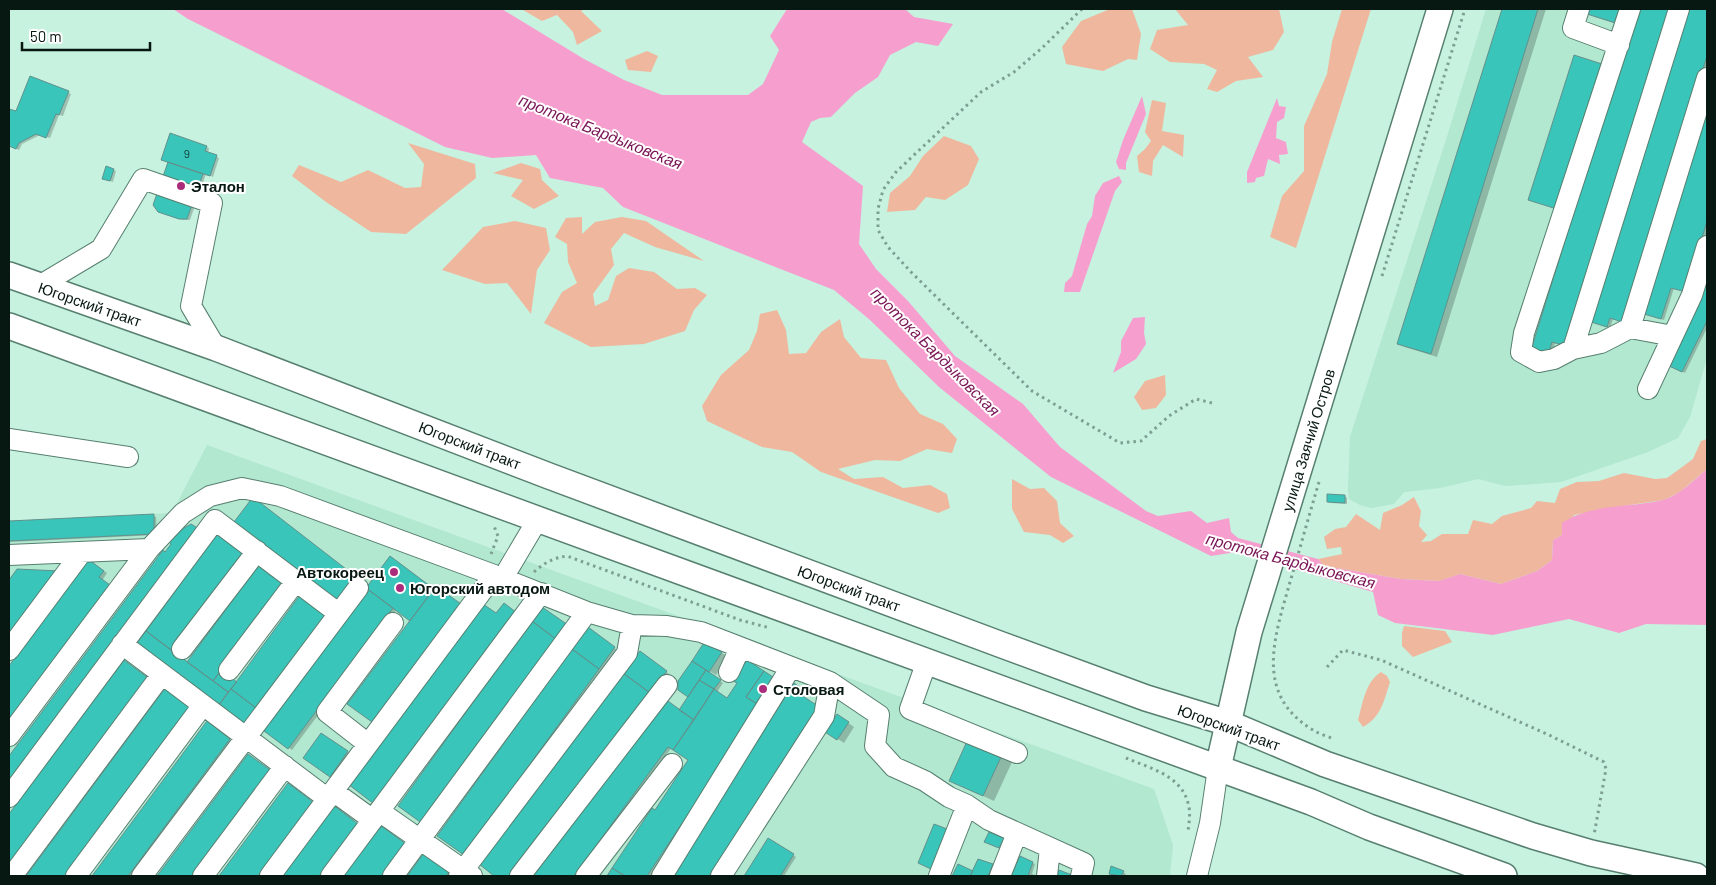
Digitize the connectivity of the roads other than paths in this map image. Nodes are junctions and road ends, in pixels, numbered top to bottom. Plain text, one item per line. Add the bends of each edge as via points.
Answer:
1 (1440, 9) edge
2 (1579, 9) edge
3 (1630, 9) edge
4 (1678, 9) edge
5 (1619, 45) junction
6 (1707, 78) edge
7 (1707, 246) edge
8 (9, 276) edge
9 (39, 286) junction
10 (9, 326) edge
11 (1630, 328) junction
12 (1673, 336) junction
13 (216, 348) junction
14 (1573, 349) junction
15 (1648, 388) dead end
16 (9, 439) edge
17 (128, 457) dead end
18 (538, 519) junction
19 (149, 549) junction
20 (257, 551) junction
21 (82, 552) junction
22 (12, 558) edge
23 (499, 576) junction
24 (296, 581) junction
25 (358, 588) dead end
26 (532, 590) junction
27 (587, 612) junction
28 (338, 613) junction
29 (393, 622) dead end
30 (632, 625) junction
31 (122, 644) junction
32 (740, 648) junction
33 (182, 649) dead end
34 (9, 650) edge
35 (926, 661) junction
36 (791, 667) junction
37 (229, 670) dead end
38 (729, 672) dead end
39 (162, 674) junction
40 (830, 682) junction
41 (667, 685) dead end
42 (203, 705) junction
43 (1228, 724) junction
44 (9, 736) edge
45 (246, 737) junction
46 (368, 744) junction
47 (1017, 753) dead end
48 (672, 764) dead end
49 (285, 766) junction
50 (1218, 768) junction
51 (330, 795) junction
52 (9, 797) edge
53 (967, 805) junction
54 (376, 815) junction
55 (1017, 833) junction
56 (420, 840) junction
57 (1050, 848) junction
58 (465, 874) edge
59 (1495, 875) edge
60 (12, 876) edge
61 (76, 876) edge
62 (142, 876) edge
63 (203, 876) edge
64 (270, 876) edge
65 (331, 876) edge
66 (393, 876) edge
67 (520, 876) edge
68 (586, 876) edge
69 (662, 876) edge
70 (721, 876) edge
71 (939, 876) edge
72 (1000, 876) edge
73 (1047, 876) edge
74 (1081, 876) edge
75 (1197, 876) edge
76 (1696, 876) edge

1 - 43 main road, улица Заячий Остров via 1304,492 1249,632
2 - 5 street via 1573,28
3 - 5 street
4 - 14 street
5 - 14 street via 1524,333 1521,352 1539,362 1554,359
6 - 11 street
7 - 12 street via 1692,295
8 - 9 main road, Югорский тракт
9 - 13 main road, Югорский тракт
9 - 13 street via 101,249 142,179 212,202 191,306
10 - 18 main road
11 - 12 street
11 - 14 street via 1601,343
12 - 15 street
13 - 43 main road, Югорский тракт via 1002,645 1146,698
16 - 17 street
18 - 23 street
18 - 35 main road
19 - 21 street
19 - 23 street via 196,504 210,496 242,488 280,496
19 - 44 street
20 - 24 street
20 - 31 street via 216,520
20 - 33 street
21 - 22 street
21 - 34 street
23 - 26 street
23 - 46 street
24 - 28 street
24 - 37 street
25 - 28 street
26 - 27 street
26 - 54 street
27 - 30 street
27 - 56 street
28 - 45 street
29 - 46 street via 328,712
30 - 32 street via 667,626 701,632
30 - 58 street via 626,653
31 - 39 street
31 - 52 street
32 - 36 street
32 - 38 street
35 - 47 street via 910,709
35 - 50 main road
36 - 40 street
36 - 69 street
39 - 42 street
39 - 60 street
40 - 53 street via 879,715 874,746 894,767
40 - 70 street via 824,716
41 - 67 street
42 - 45 street
42 - 61 street
43 - 50 main road, улица Заячий Остров
43 - 76 main road, Югорский тракт via 1325,764 1533,836
45 - 49 street
45 - 62 street
46 - 51 street
48 - 68 street
49 - 51 street
49 - 63 street
50 - 59 main road
50 - 75 street, улица Заячий Остров via 1210,823
51 - 54 street
51 - 64 street
53 - 55 street
53 - 71 street
54 - 56 street
54 - 65 street
55 - 57 street
55 - 72 street
56 - 58 street
56 - 66 street
57 - 73 street
57 - 74 street via 1084,863

